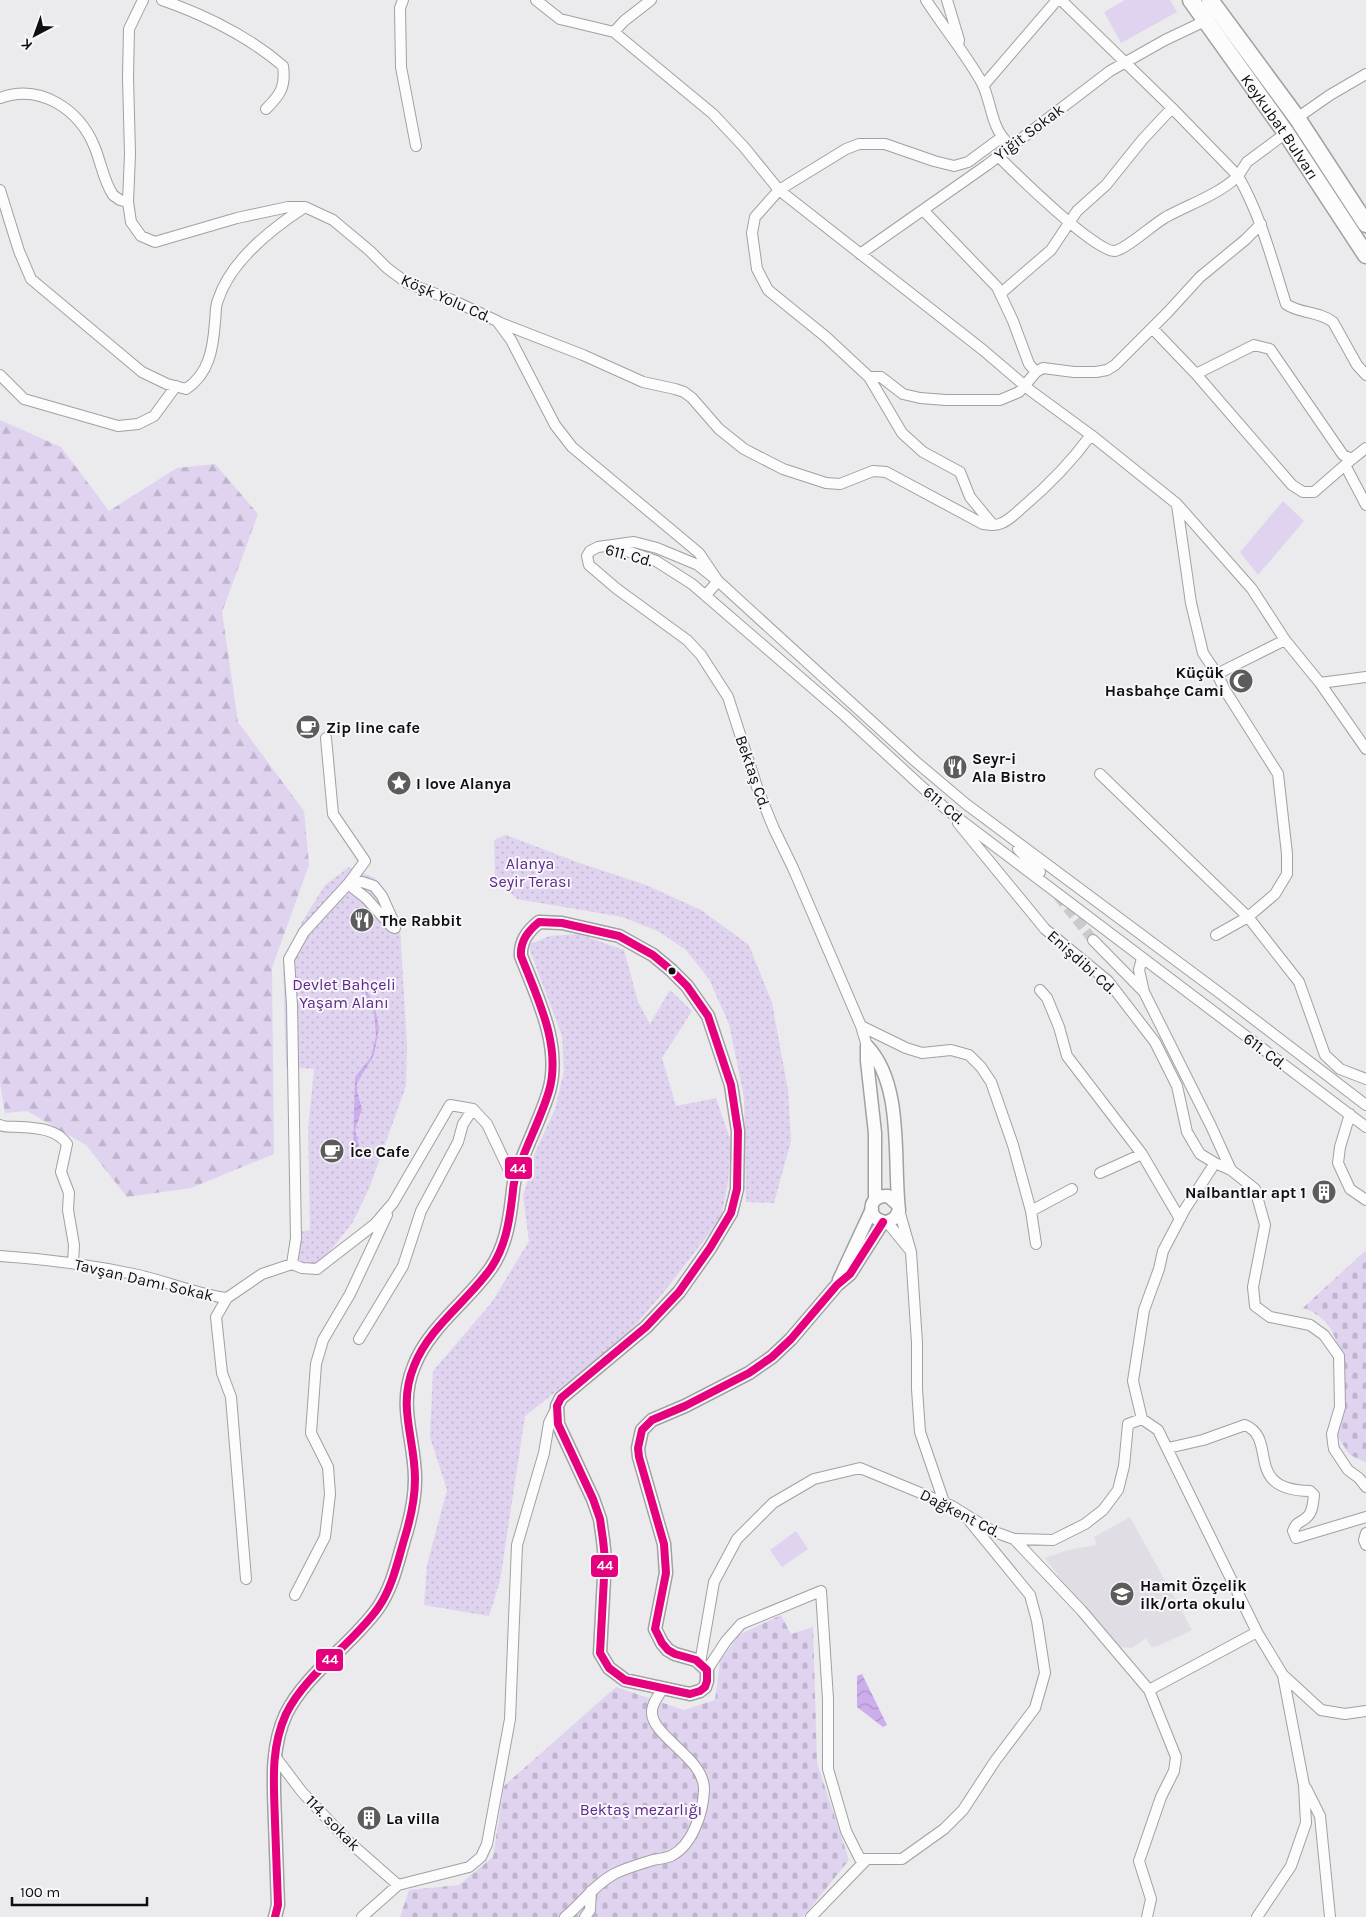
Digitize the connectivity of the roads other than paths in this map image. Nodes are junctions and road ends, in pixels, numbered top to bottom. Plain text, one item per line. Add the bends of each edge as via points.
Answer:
1 (143, 0) edge
2 (162, 0) edge
3 (403, 0) edge
4 (536, 0) edge
5 (651, 0) edge
6 (926, 0) edge
7 (947, 0) edge
8 (1057, 0) edge
9 (1061, 0) edge
10 (1191, 0) edge
11 (1210, 0) edge
12 (1205, 21) junction
13 (614, 32) junction
14 (958, 46) junction
15 (1125, 62) junction
16 (1366, 74) edge
17 (983, 86) junction
18 (0, 98) edge
19 (1172, 108) junction
20 (266, 109) dead end
21 (1296, 118) junction
22 (1286, 133) junction
23 (1002, 137) junction
24 (416, 146) dead end
25 (1010, 146) junction
26 (998, 156) junction
27 (1238, 176) junction
28 (0, 190) edge
29 (779, 190) junction
30 (128, 202) junction
31 (306, 207) junction
32 (923, 210) junction
33 (1070, 222) junction
34 (1261, 224) junction
35 (1366, 224) edge
36 (860, 254) junction
37 (1366, 255) edge
38 (1000, 294) junction
39 (497, 321) junction
40 (1152, 328) junction
41 (1036, 372) junction
42 (0, 374) edge
43 (1196, 374) junction
44 (1366, 375) edge
45 (870, 377) junction
46 (176, 386) junction
47 (1026, 386) junction
48 (1091, 435) junction
49 (1366, 448) edge
50 (1349, 462) junction
51 (1177, 504) junction
52 (1366, 505) edge
53 (993, 525) junction
54 (689, 545) junction
55 (598, 546) junction
56 (698, 565) junction
57 (718, 581) junction
58 (692, 584) junction
59 (706, 595) junction
60 (1285, 640) junction
61 (1217, 674) junction
62 (1366, 677) edge
63 (1320, 683) junction
64 (326, 738) dead end
65 (1366, 749) edge
66 (1100, 774) dead end
67 (946, 808) junction
68 (1000, 830) junction
69 (1040, 872) dead end
70 (348, 884) junction
71 (1248, 917) junction
72 (1216, 936) dead end
73 (1093, 940) tunnel mouth
74 (1142, 958) junction
75 (1040, 990) dead end
76 (1144, 992) junction
77 (861, 1026) junction
78 (867, 1046) junction
79 (1340, 1069) junction
80 (1366, 1079) edge
81 (1357, 1099) junction
82 (1366, 1105) edge
83 (473, 1109) junction
84 (1350, 1114) junction
85 (0, 1125) edge
86 (1366, 1127) edge
87 (1142, 1154) junction
88 (1215, 1163) junction
89 (1231, 1170) junction
90 (1100, 1173) dead end
91 (514, 1181) junction
92 (1072, 1189) dead end
93 (1366, 1200) edge
94 (393, 1203) junction
95 (873, 1204) junction
96 (898, 1207) junction
97 (1031, 1211) junction
98 (1180, 1219) junction
99 (885, 1222) junction
100 (1036, 1244) dead end
101 (911, 1252) junction
102 (0, 1256) edge
103 (72, 1263) junction
104 (292, 1264) junction
105 (838, 1285) junction
106 (227, 1298) junction
107 (359, 1339) dead end
108 (557, 1406) junction
109 (1142, 1419) junction
110 (1168, 1448) junction
111 (1366, 1487) edge
112 (944, 1502) junction
113 (963, 1513) junction
114 (1366, 1517) edge
115 (1366, 1534) edge
116 (1014, 1539) junction
117 (1366, 1545) edge
118 (246, 1579) dead end
119 (296, 1596) dead end
120 (1257, 1632) junction
121 (704, 1666) junction
122 (1283, 1676) junction
123 (662, 1690) junction
124 (1149, 1690) junction
125 (1366, 1711) edge
126 (274, 1755) junction
127 (1304, 1785) junction
128 (867, 1859) junction
129 (398, 1885) junction
130 (591, 1891) junction
131 (275, 1917) edge
132 (362, 1917) edge
133 (565, 1917) edge
134 (585, 1917) edge
135 (811, 1917) edge
136 (1147, 1917) edge
137 (1256, 1917) edge
138 (1330, 1917) edge

1 - 30 street via 130,29
2 - 20 street via 211,20 267,52 283,66 285,78 281,92
3 - 24 street via 400,8 401,68
4 - 13 street via 560,19
5 - 13 street
6 - 14 street
7 - 14 street
8 - 17 street
9 - 15 street
10 - 12 highway, Keykubat Bulvarı
11 - 21 highway, Keykubat Bulvarı
12 - 15 street, Yiğit Sokak
12 - 22 highway, Keykubat Bulvarı
13 - 29 street via 713,114
14 - 17 street
15 - 19 street
15 - 25 street, Yiğit Sokak
16 - 21 street
17 - 23 street
18 - 30 street via 37,95 49,98 73,114 89,135 110,192
19 - 27 street
19 - 33 street
21 - 35 highway, Keykubat Bulvarı
22 - 27 street via 1248,162
22 - 37 highway, Keykubat Bulvarı
23 - 25 street
23 - 29 street via 968,162 954,166 885,144 859,144 834,155
25 - 26 street, Yiğit Sokak
26 - 32 street, Yiğit Sokak
26 - 33 street
27 - 33 street via 1223,188 1154,224 1117,250 1102,248
27 - 34 street
28 - 46 street via 31,279 142,372
29 - 36 street
29 - 45 street via 755,217 753,224 757,269 762,281 778,300
30 - 31 street, Köşk Yolu Cd. via 135,230 155,242 237,218 288,207
31 - 39 street, Köşk Yolu Cd. via 333,220 407,283
31 - 46 street via 280,223 249,251 229,278 217,300 214,337 204,372 186,390
32 - 36 street, Yiğit Sokak
32 - 38 street
33 - 38 street via 1051,250
34 - 40 street via 1200,277
34 - 44 street via 1286,304 1327,317 1333,322
36 - 47 street
38 - 41 street via 1029,364
39 - 53 street via 643,382 684,392 719,429 744,449 783,469 826,483 840,484 873,471 886,472 975,521
39 - 54 street, Köşk Yolu Cd. via 511,340 555,425 572,447
40 - 41 street via 1107,370 1074,372 1043,368
40 - 43 street
41 - 47 street
42 - 46 street via 24,399 118,426 138,424 154,416
43 - 50 street via 1292,485 1303,492 1314,492
43 - 50 street via 1254,345 1270,349
45 - 47 street via 880,377 911,397 946,400 1000,400
45 - 53 street via 902,434 922,452 960,472 973,502
47 - 48 street
48 - 51 street
48 - 53 street via 1071,463 1040,493 1010,518
49 - 50 street
50 - 52 street
51 - 60 street via 1252,588
51 - 61 street via 1191,603 1203,653
54 - 56 street
54 - 57 street, Köşk Yolu Cd. via 699,553
55 - 56 street, 611. Cd. via 634,542
55 - 58 street, 611. Cd. via 656,561
55 - 77 street, Bektaş Cd. via 590,551 589,565 687,640 701,655 728,697 767,814
56 - 57 street, 611. Cd.
56 - 58 street
57 - 59 street
57 - 68 street, 611. Cd. via 915,761
58 - 59 street, 611. Cd.
59 - 67 street, 611. Cd.
60 - 61 street
60 - 63 street
61 - 71 street via 1278,774 1287,874 1275,894
62 - 63 street
63 - 65 street
64 - 70 street via 333,814 365,861
66 - 71 street
67 - 74 street, 611. Cd.
67 - 88 street, Enişdibi Cd. via 1044,929 1108,981 1155,1042 1177,1086 1188,1132 1200,1154
68 - 69 street
68 - 81 street, 611. Cd.
70 - 70 street via 362,882 374,886 390,909 395,928
70 - 104 street via 304,932 289,959 296,1238
71 - 72 street
71 - 79 street via 1299,982 1325,1055
73 - 76 street
74 - 76 street, Enişdibi Cd. via 1139,970
74 - 84 street, 611. Cd.
75 - 87 street via 1047,998 1059,1027 1067,1056
76 - 89 street, Enişdibi Cd.
77 - 78 street, Bektaş Cd.
77 - 97 street via 914,1051 951,1050 969,1055 981,1067 991,1082
78 - 95 street via 875,1133
78 - 96 street via 881,1066 892,1107
79 - 80 street
79 - 81 street
81 - 82 street, 611. Cd.
83 - 91 street via 487,1124
83 - 94 street via 450,1105
83 - 107 street via 421,1211 403,1266
84 - 86 street, 611. Cd.
84 - 93 street via 1338,1163 1350,1189
85 - 103 street via 51,1131 62,1136 67,1144 61,1172 69,1193 68,1210 74,1246
87 - 90 street
87 - 98 street
88 - 89 street, Enişdibi Cd.
88 - 98 street
89 - 111 street, Enişdibi Cd. via 1256,1189 1265,1225 1253,1287 1255,1306 1270,1317 1310,1325 1324,1335 1339,1356 1340,1407 1332,1443 1348,1470
91 - 108 street via 545,1104 552,1066 550,1042 520,946 539,922 562,923 619,936 672,970 708,1016 731,1084 738,1131 737,1188 731,1213 679,1292 646,1326 561,1398
91 - 126 street via 508,1232 492,1267 424,1345 407,1387 405,1405 415,1478 404,1540 392,1581 376,1610 292,1703
92 - 97 street
94 - 104 street via 375,1224 317,1269
94 - 119 street via 350,1294 323,1340 316,1364 312,1432 328,1467 330,1494 325,1537
95 - 96 street via 879,1196 888,1196
95 - 99 street via 875,1218
95 - 105 street
96 - 99 street via 895,1218
96 - 101 street
97 - 100 street
98 - 109 street via 1164,1251 1144,1310 1132,1381
99 - 101 street
99 - 105 street via 850,1274
101 - 112 street via 920,1432
102 - 103 street, Tavşan Damı Sokak
103 - 106 street, Tavşan Damı Sokak via 168,1282 206,1295
104 - 106 street via 262,1274
105 - 121 street via 772,1357 710,1393 652,1420 642,1430 639,1457 666,1559 655,1629 668,1650
106 - 118 street via 216,1317 222,1373 231,1397
108 - 123 street via 558,1424 600,1519 605,1560 600,1653 609,1668 625,1680
108 - 129 street via 549,1423 544,1453 517,1545 510,1720 487,1844 480,1857 468,1867
109 - 110 street via 1158,1430
109 - 116 street, Dağkent Cd. via 1128,1424 1118,1490 1102,1510 1085,1524 1053,1540
110 - 114 street via 1245,1425 1252,1428 1263,1451 1264,1465 1275,1481 1292,1490 1310,1491 1314,1495 1307,1517 1296,1524 1293,1531 1296,1538
110 - 120 street
112 - 113 street, Dağkent Cd.
112 - 121 street, Dağkent Cd. via 860,1468 814,1479 774,1503 737,1539 714,1582
113 - 116 street, Dağkent Cd. via 992,1531
113 - 128 street via 1030,1595 1044,1674 1035,1708 995,1761 964,1810 944,1829 902,1859
115 - 117 street
116 - 124 street via 1082,1611
120 - 122 street
120 - 124 street
121 - 123 street via 708,1676 705,1687 695,1693
121 - 128 street via 741,1624 821,1591 828,1699 828,1769 846,1831 860,1859
122 - 125 street via 1321,1710 1345,1714
122 - 127 street
123 - 130 street via 654,1703 653,1719 698,1769 702,1778 704,1790 698,1824 690,1838 671,1856 616,1873
124 - 136 street via 1176,1756 1174,1771 1161,1797 1139,1861 1151,1899
126 - 129 street, 114. sokak via 302,1792 348,1841
126 - 131 street via 278,1905
127 - 137 street via 1306,1823 1291,1866
127 - 138 street via 1320,1816
128 - 135 street
129 - 132 street
130 - 133 street
130 - 134 street via 590,1910

